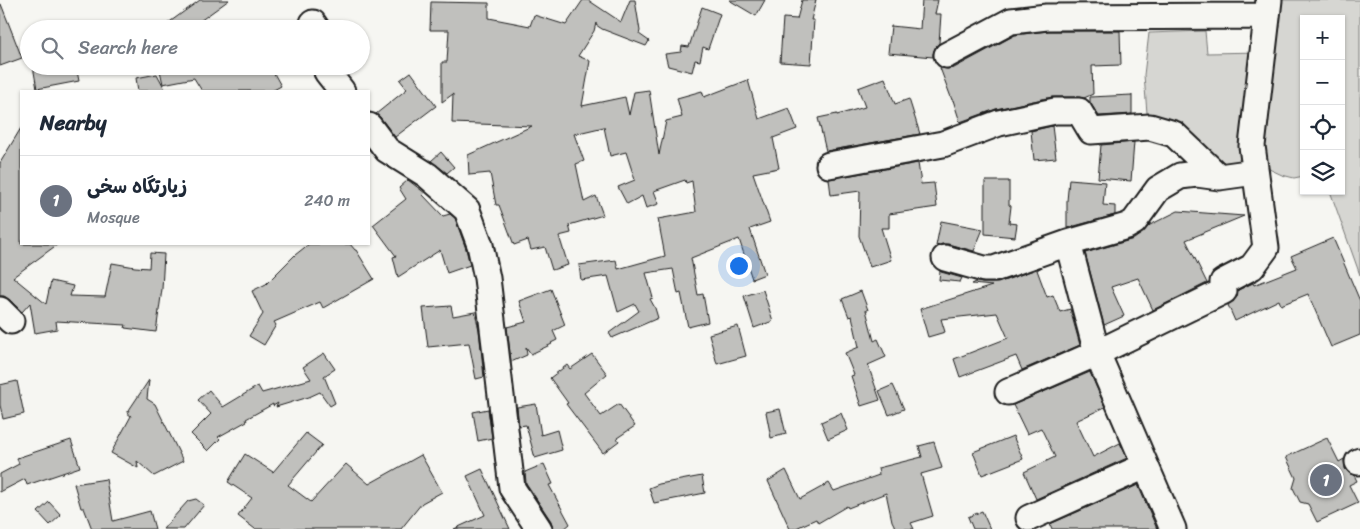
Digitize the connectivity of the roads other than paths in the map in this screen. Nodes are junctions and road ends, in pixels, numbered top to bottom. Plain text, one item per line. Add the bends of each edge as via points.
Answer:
1 (1268, 8) edge
2 (947, 55) dead end
3 (330, 75) edge
4 (341, 90) edge
5 (370, 127) edge
6 (829, 165) dead end
7 (1255, 172) junction
8 (1219, 177) junction
9 (1068, 243) junction
10 (945, 258) dead end
11 (1097, 353) junction
12 (1008, 392) dead end
13 (1145, 466) junction
14 (1029, 518) dead end
15 (539, 529) edge
16 (1173, 529) edge

1 - 2 street via 1011,20
1 - 7 street via 1252,146
3 - 4 street
5 - 15 street via 386,150 427,175 466,210 480,245 487,278 512,488
6 - 8 street via 943,144 999,123 1055,111 1078,111 1092,131 1150,127 1174,134
7 - 8 street
7 - 11 street via 1266,248 1252,267 1223,282 1224,291
8 - 9 street via 1180,176 1158,189 1134,222
9 - 10 street via 994,269
9 - 11 street
11 - 12 street
11 - 13 street
13 - 14 street
13 - 16 street

